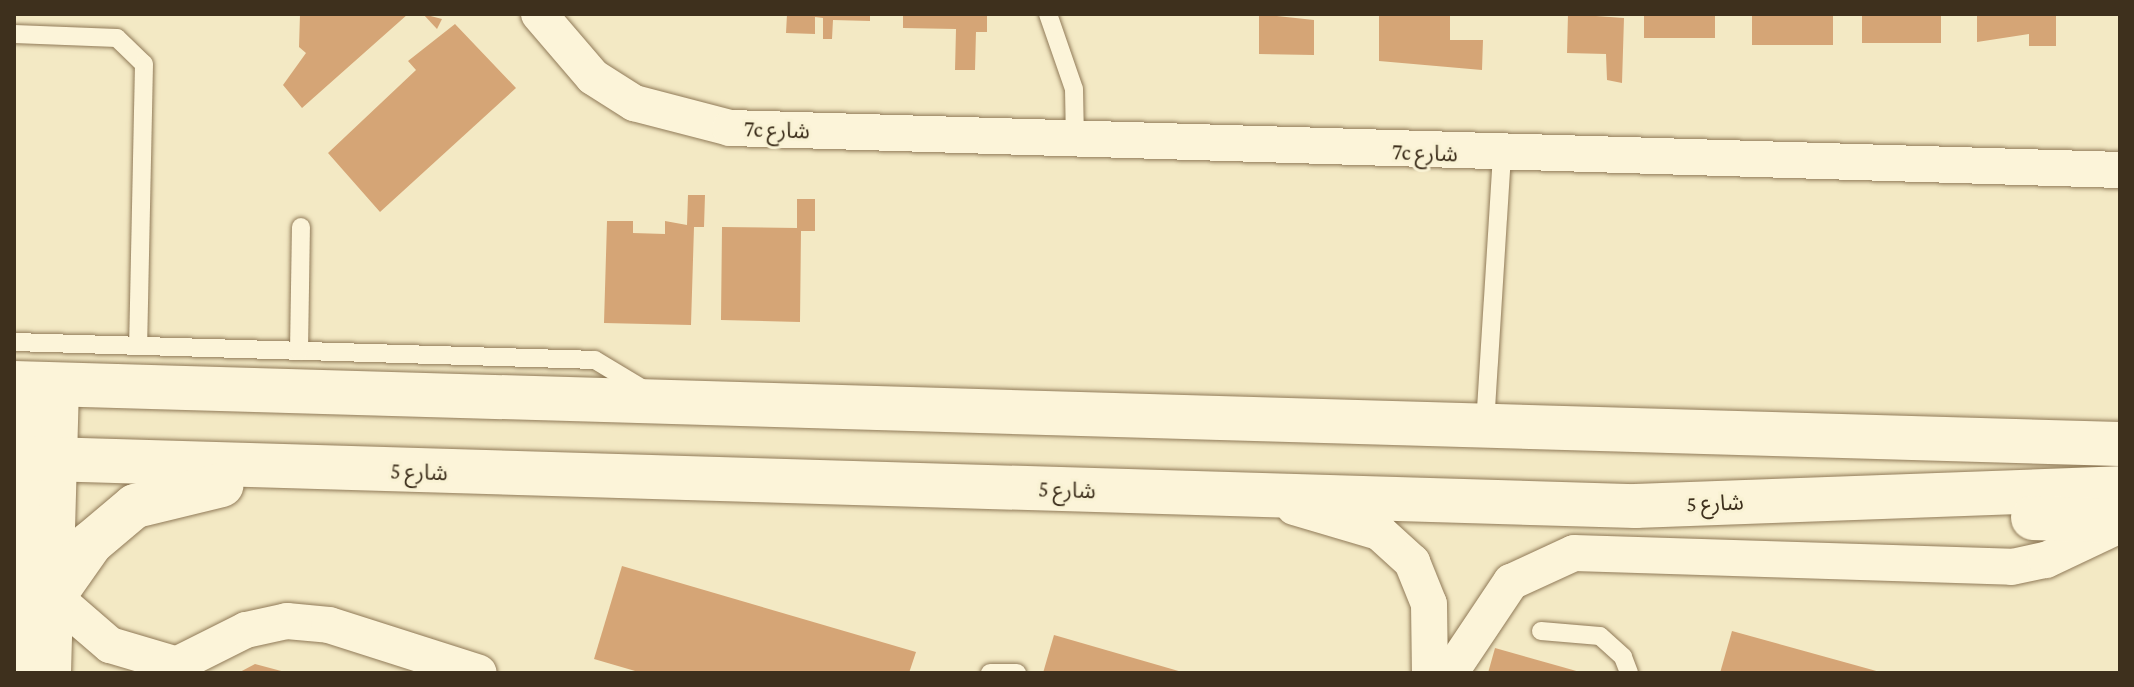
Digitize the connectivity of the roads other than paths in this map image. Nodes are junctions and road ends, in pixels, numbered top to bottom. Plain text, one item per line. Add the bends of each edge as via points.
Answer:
1 (539, 14) edge
2 (1048, 14) edge
3 (14, 34) edge
4 (1075, 141) junction
5 (1502, 156) junction
6 (2120, 170) edge
7 (301, 227) dead end
8 (14, 342) edge
9 (138, 346) junction
10 (299, 351) junction
11 (34, 383) edge
12 (658, 401) junction
13 (1485, 427) junction
14 (2120, 444) edge
15 (34, 459) edge
16 (340, 470) junction
17 (2120, 488) edge
18 (1250, 495) junction
19 (1635, 506) junction
20 (2120, 523) edge
21 (35, 600) edge
22 (1541, 631) dead end
23 (167, 669) edge
24 (25, 673) edge
25 (53, 673) edge
26 (479, 673) edge
27 (990, 673) edge
28 (1017, 673) edge
29 (1430, 673) edge
30 (1450, 673) edge
31 (1629, 673) edge

1 - 4 street, 7c شارع via 593,77 634,103 730,128
2 - 4 lane via 1074,89
3 - 9 lane via 117,38 144,64
4 - 5 street, 7c شارع
5 - 6 street, 7c شارع
5 - 13 lane
7 - 10 lane
8 - 9 lane
9 - 10 lane
10 - 12 lane via 595,360 628,374
11 - 12 street
11 - 15 street
12 - 13 street
13 - 14 street
15 - 16 street, شارع 5
15 - 21 street
16 - 18 street, شارع 5
16 - 21 street via 162,495 111,523
17 - 19 street, شارع 5
18 - 19 street, شارع 5
18 - 29 street via 1358,524 1397,545 1423,582
19 - 20 street
20 - 30 street via 2054,557 2012,567 1574,553 1511,582
21 - 23 street via 110,645
21 - 24 street
21 - 25 street
22 - 31 lane via 1600,636 1623,657
23 - 26 street via 246,630 308,621
27 - 28 lane

